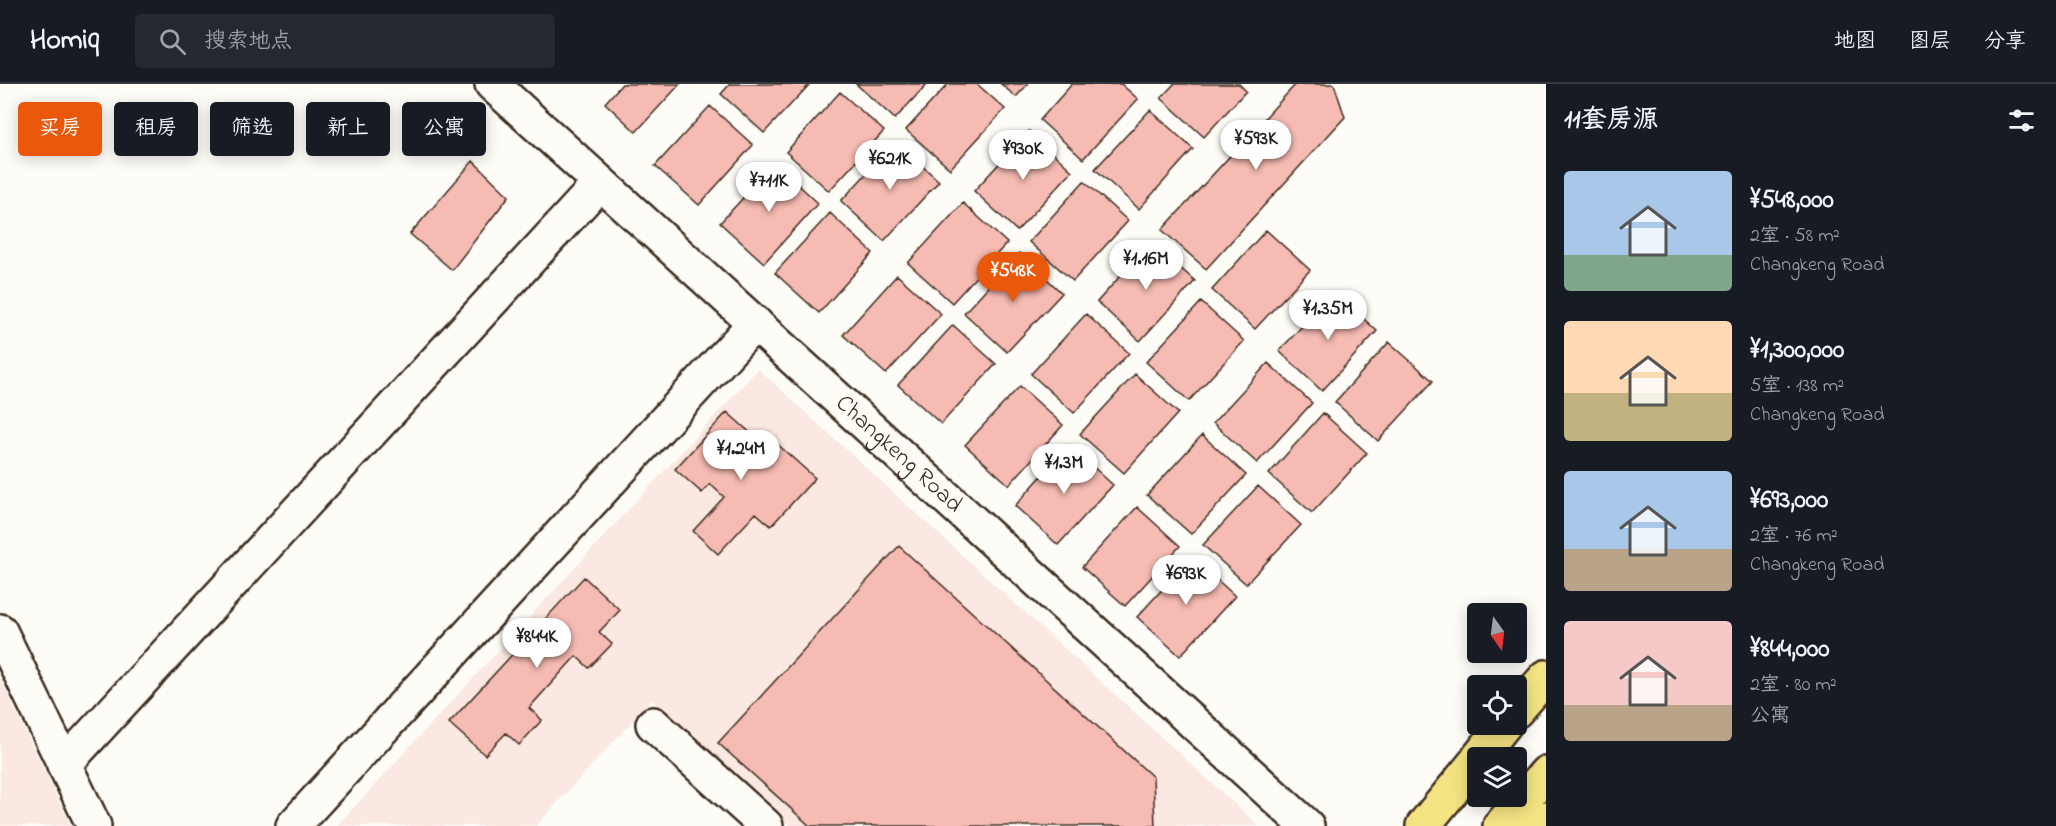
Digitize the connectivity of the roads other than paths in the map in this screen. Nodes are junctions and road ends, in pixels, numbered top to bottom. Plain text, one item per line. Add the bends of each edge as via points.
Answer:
1 (492, 84) edge
2 (600, 183) junction
3 (755, 323) junction
4 (0, 631) edge
5 (1546, 677) edge
6 (1527, 699) edge
7 (653, 723) dead end
8 (1496, 735) edge
9 (1487, 747) edge
10 (64, 765) junction
11 (1467, 772) edge
12 (1546, 773) edge
13 (1546, 818) edge
14 (94, 826) edge
15 (293, 826) edge
16 (766, 826) edge
17 (1307, 826) edge
18 (1423, 826) edge
19 (1500, 826) edge
20 (1536, 826) edge

1 - 2 street, Changkeng Road
2 - 3 street, Changkeng Road
2 - 10 street
3 - 15 street
3 - 17 street, Changkeng Road
4 - 10 street
5 - 6 main road
7 - 16 street
8 - 9 main road
10 - 14 street
11 - 18 main road
12 - 19 main road
13 - 20 main road

